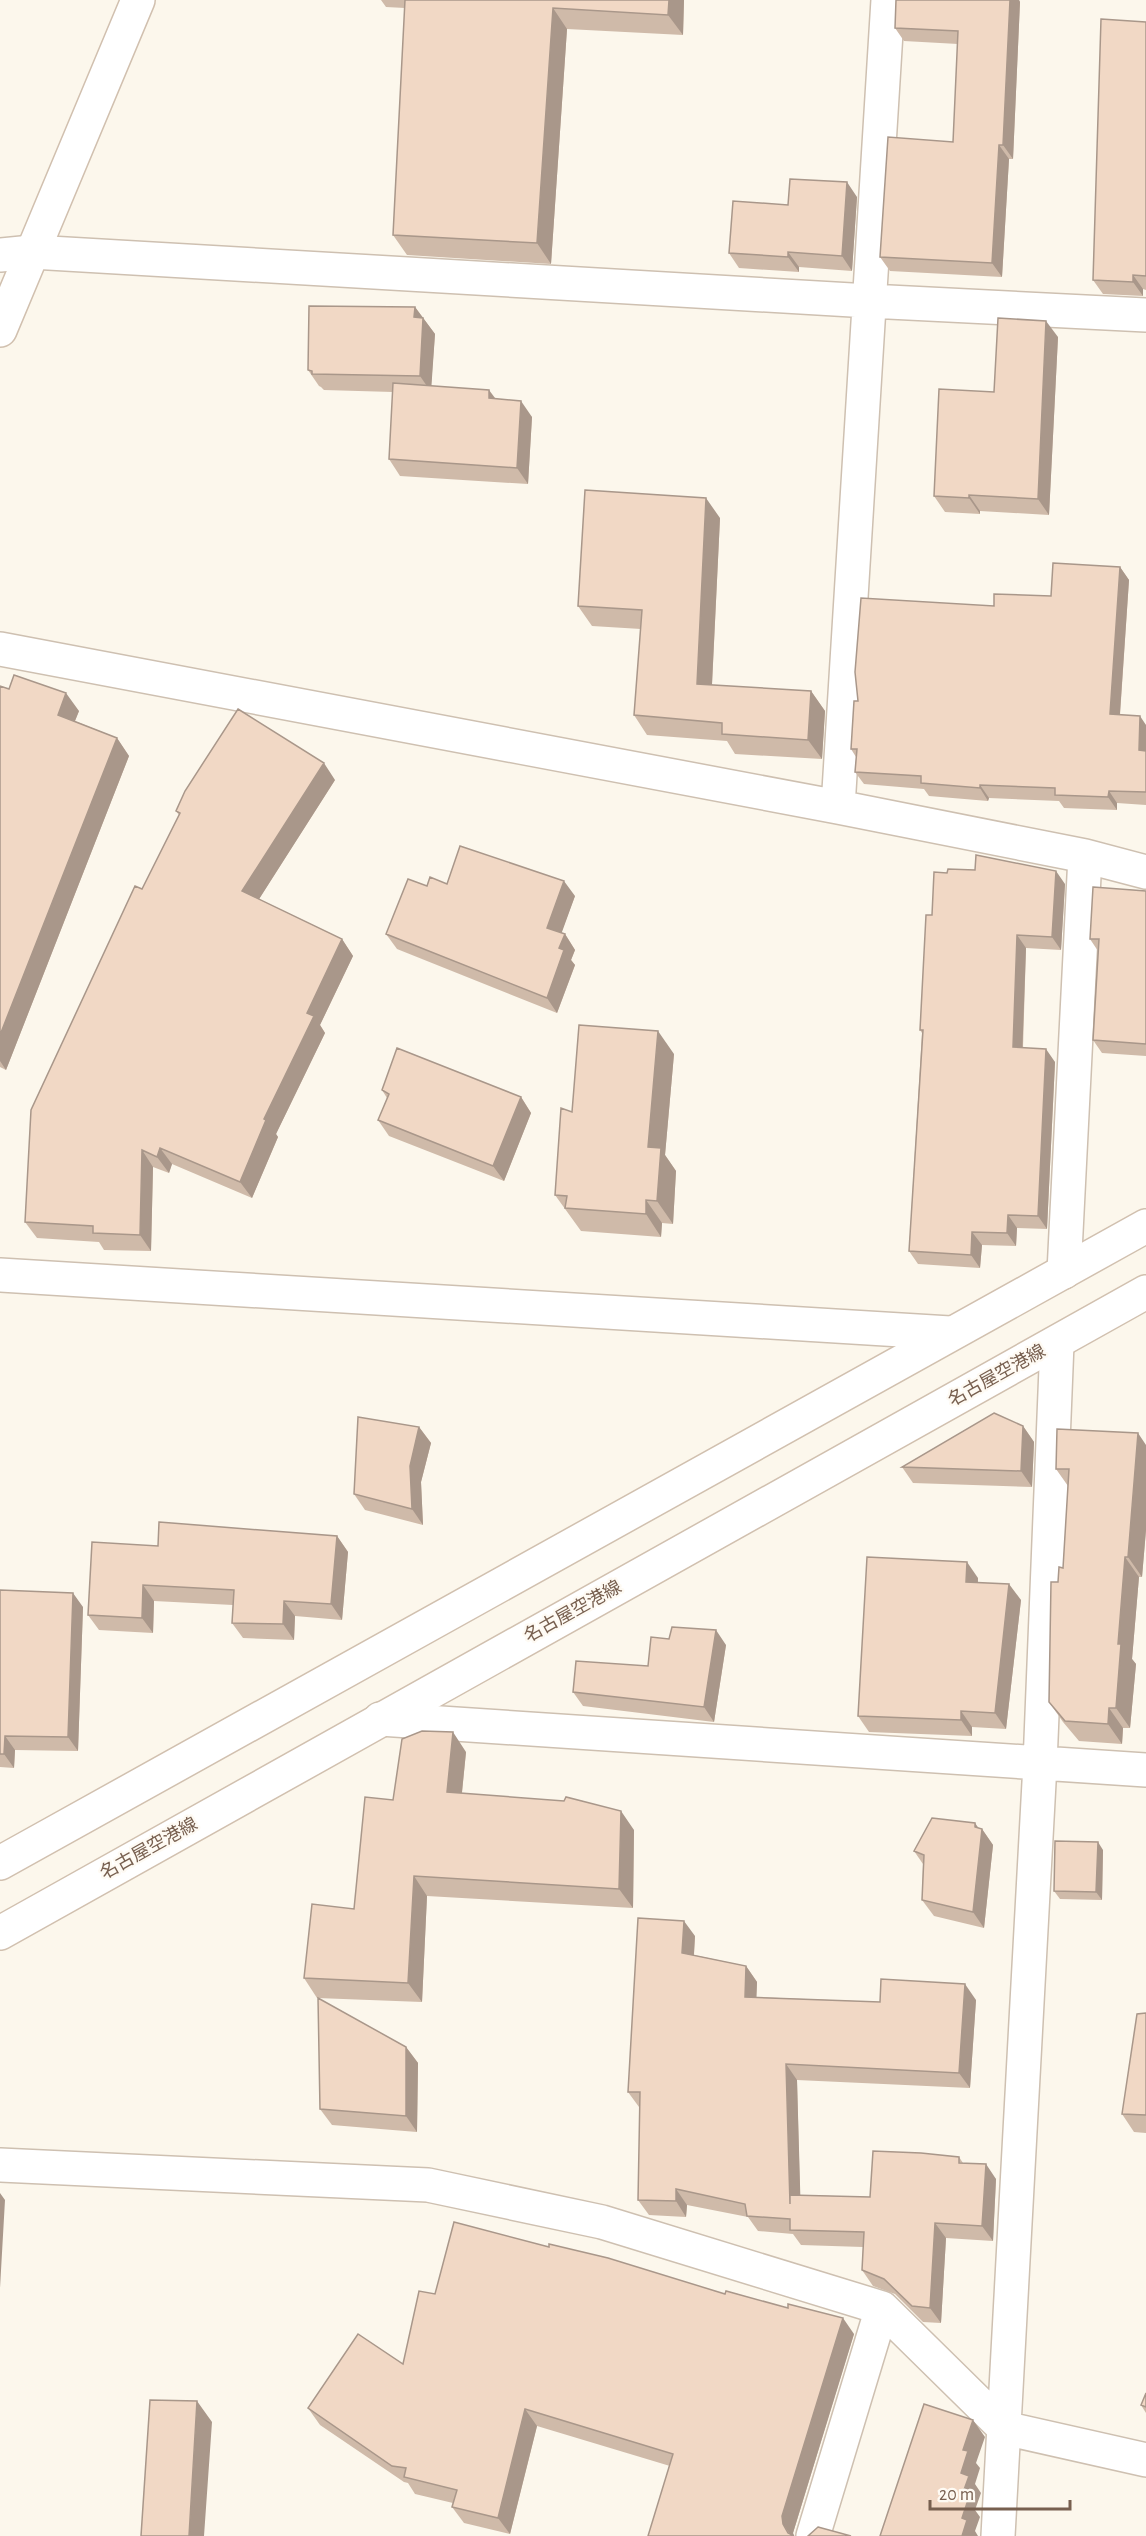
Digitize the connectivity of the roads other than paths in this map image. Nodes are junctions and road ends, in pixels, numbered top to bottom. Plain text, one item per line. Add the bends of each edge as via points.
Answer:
1 (138, 0) edge
2 (888, 0) edge
3 (16, 254) edge
4 (869, 301) junction
5 (1146, 315) edge
6 (0, 330) edge
7 (0, 649) edge
8 (838, 807) junction
9 (1085, 856) junction
10 (1146, 872) edge
11 (1146, 1226) edge
12 (1064, 1272) junction
13 (0, 1275) edge
14 (1146, 1292) edge
15 (950, 1333) junction
16 (1057, 1343) junction
17 (380, 1719) junction
18 (1040, 1764) junction
19 (1146, 1770) edge
20 (0, 1863) edge
21 (0, 1933) edge
22 (0, 2165) edge
23 (882, 2308) junction
24 (1004, 2428) junction
25 (1146, 2460) edge
26 (813, 2536) edge
27 (998, 2536) edge

1 - 3 street
2 - 4 street
3 - 4 street
3 - 6 street
4 - 5 street
4 - 8 street
7 - 8 street
8 - 9 street
9 - 10 street
9 - 12 street
11 - 12 street
12 - 15 street
13 - 15 street
14 - 16 street, 名古屋空港線
15 - 20 street
16 - 17 street, 名古屋空港線
16 - 18 street
17 - 18 street
17 - 21 street, 名古屋空港線
18 - 19 street
18 - 24 street
22 - 23 street via 428,2186 602,2223
23 - 24 street
23 - 26 street
24 - 25 street
24 - 27 street

